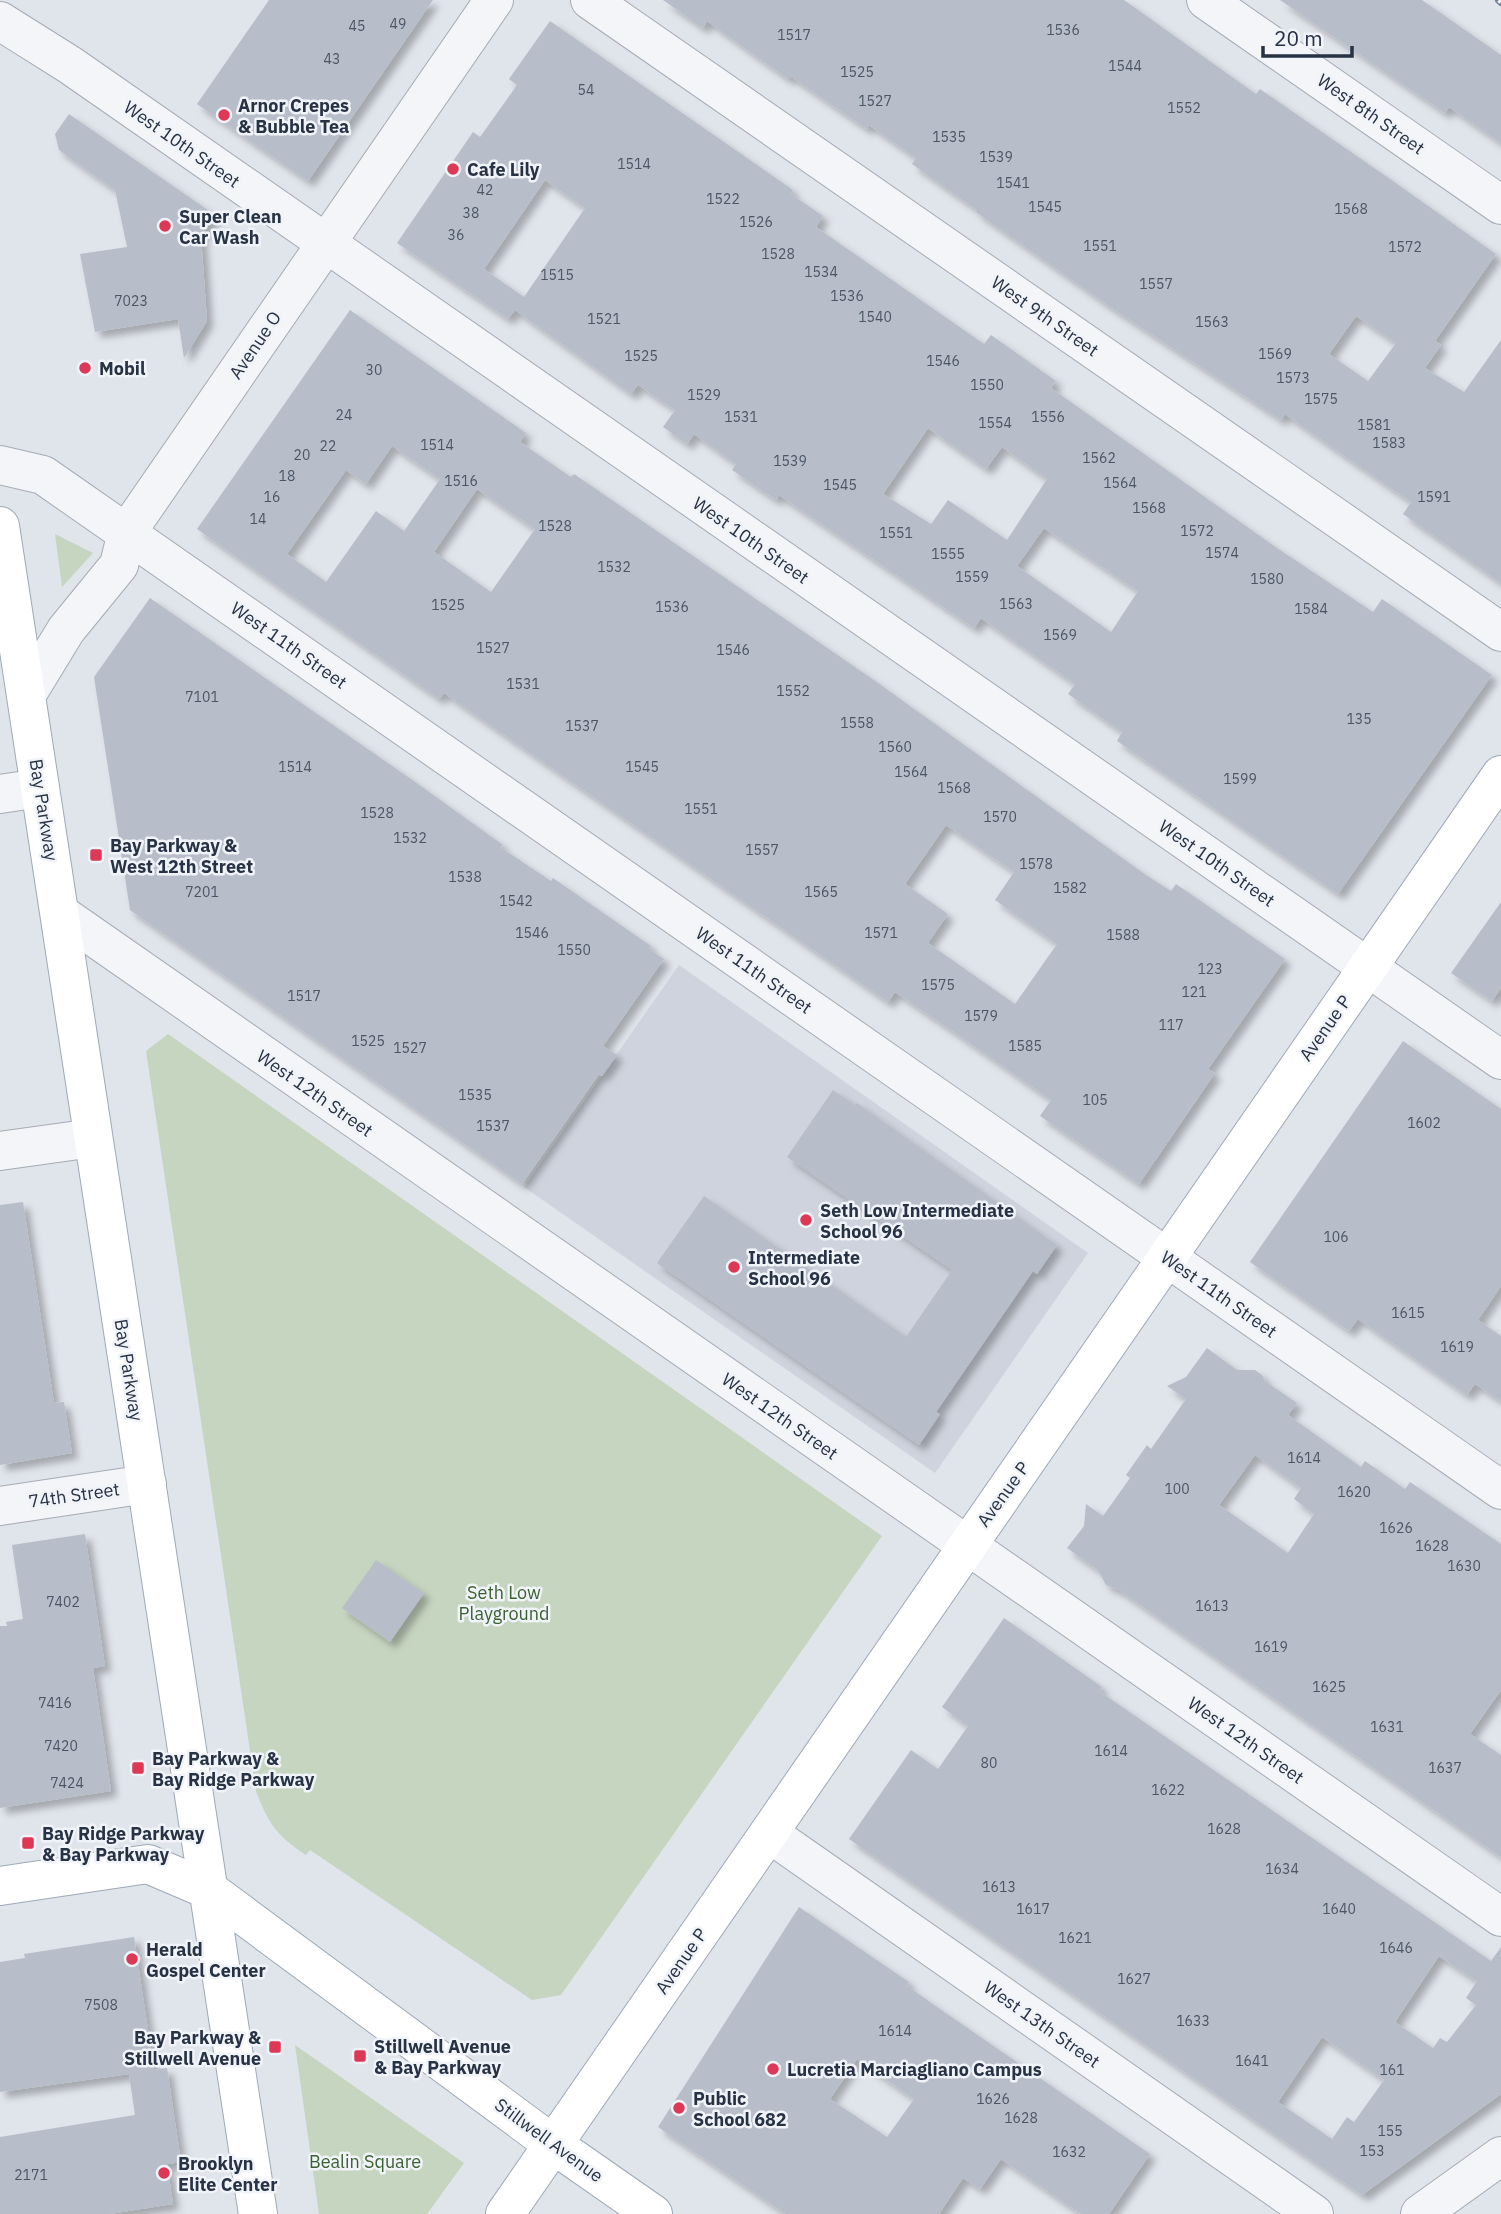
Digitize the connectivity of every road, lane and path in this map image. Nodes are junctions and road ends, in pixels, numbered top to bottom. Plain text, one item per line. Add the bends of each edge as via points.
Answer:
1 (494, 0) edge
2 (590, 0) edge
3 (1206, 0) edge
4 (0, 21) edge
5 (1501, 205) edge
6 (324, 244) junction
7 (0, 465) edge
8 (0, 526) edge
9 (127, 532) junction
10 (1501, 632) edge
11 (27, 694) junction
12 (1501, 775) edge
13 (40, 788) junction
14 (0, 794) edge
15 (61, 914) junction
16 (1367, 967) junction
17 (1501, 1060) edge
18 (93, 1138) junction
19 (0, 1151) edge
20 (1166, 1257) junction
21 (147, 1484) junction
22 (1501, 1490) edge
23 (0, 1506) edge
24 (966, 1545) junction
25 (770, 1834) junction
26 (0, 1886) edge
27 (209, 1890) junction
28 (1501, 1917) edge
29 (554, 2145) junction
30 (1501, 2156) edge
31 (258, 2214) edge
32 (505, 2214) edge
33 (653, 2214) edge
34 (1314, 2214) edge
35 (1420, 2214) edge

1 - 6 street, Avenue O
2 - 10 street, West 9th Street
3 - 5 street, West 8th Street
4 - 6 street, West 10th Street via 71,65
6 - 9 street, Avenue O
6 - 16 street, West 10th Street
7 - 9 street, West 11th Street via 43,475
8 - 11 main road, Bay Parkway
9 - 11 street, Avenue O via 119,565 66,630
9 - 20 street, West 11th Street
11 - 13 main road, Bay Parkway
12 - 16 main road, Avenue P
13 - 14 street
13 - 15 main road, Bay Parkway
15 - 18 main road, Bay Parkway
15 - 24 street, West 12th Street
16 - 17 street, West 10th Street
16 - 20 main road, Avenue P
18 - 19 street
18 - 21 main road, Bay Parkway
20 - 22 street, West 11th Street
20 - 24 main road, Avenue P via 1058,1420
21 - 23 street, 74th Street
21 - 27 main road, Bay Parkway
24 - 25 main road, Avenue P
24 - 28 street, West 12th Street
25 - 29 main road, Avenue P
25 - 34 street, West 13th Street
26 - 27 main road, Stillwell Avenue via 148,1864
27 - 29 main road, Stillwell Avenue
27 - 31 main road, Bay Parkway
29 - 32 main road, Avenue P
29 - 33 main road, Stillwell Avenue
30 - 35 street

